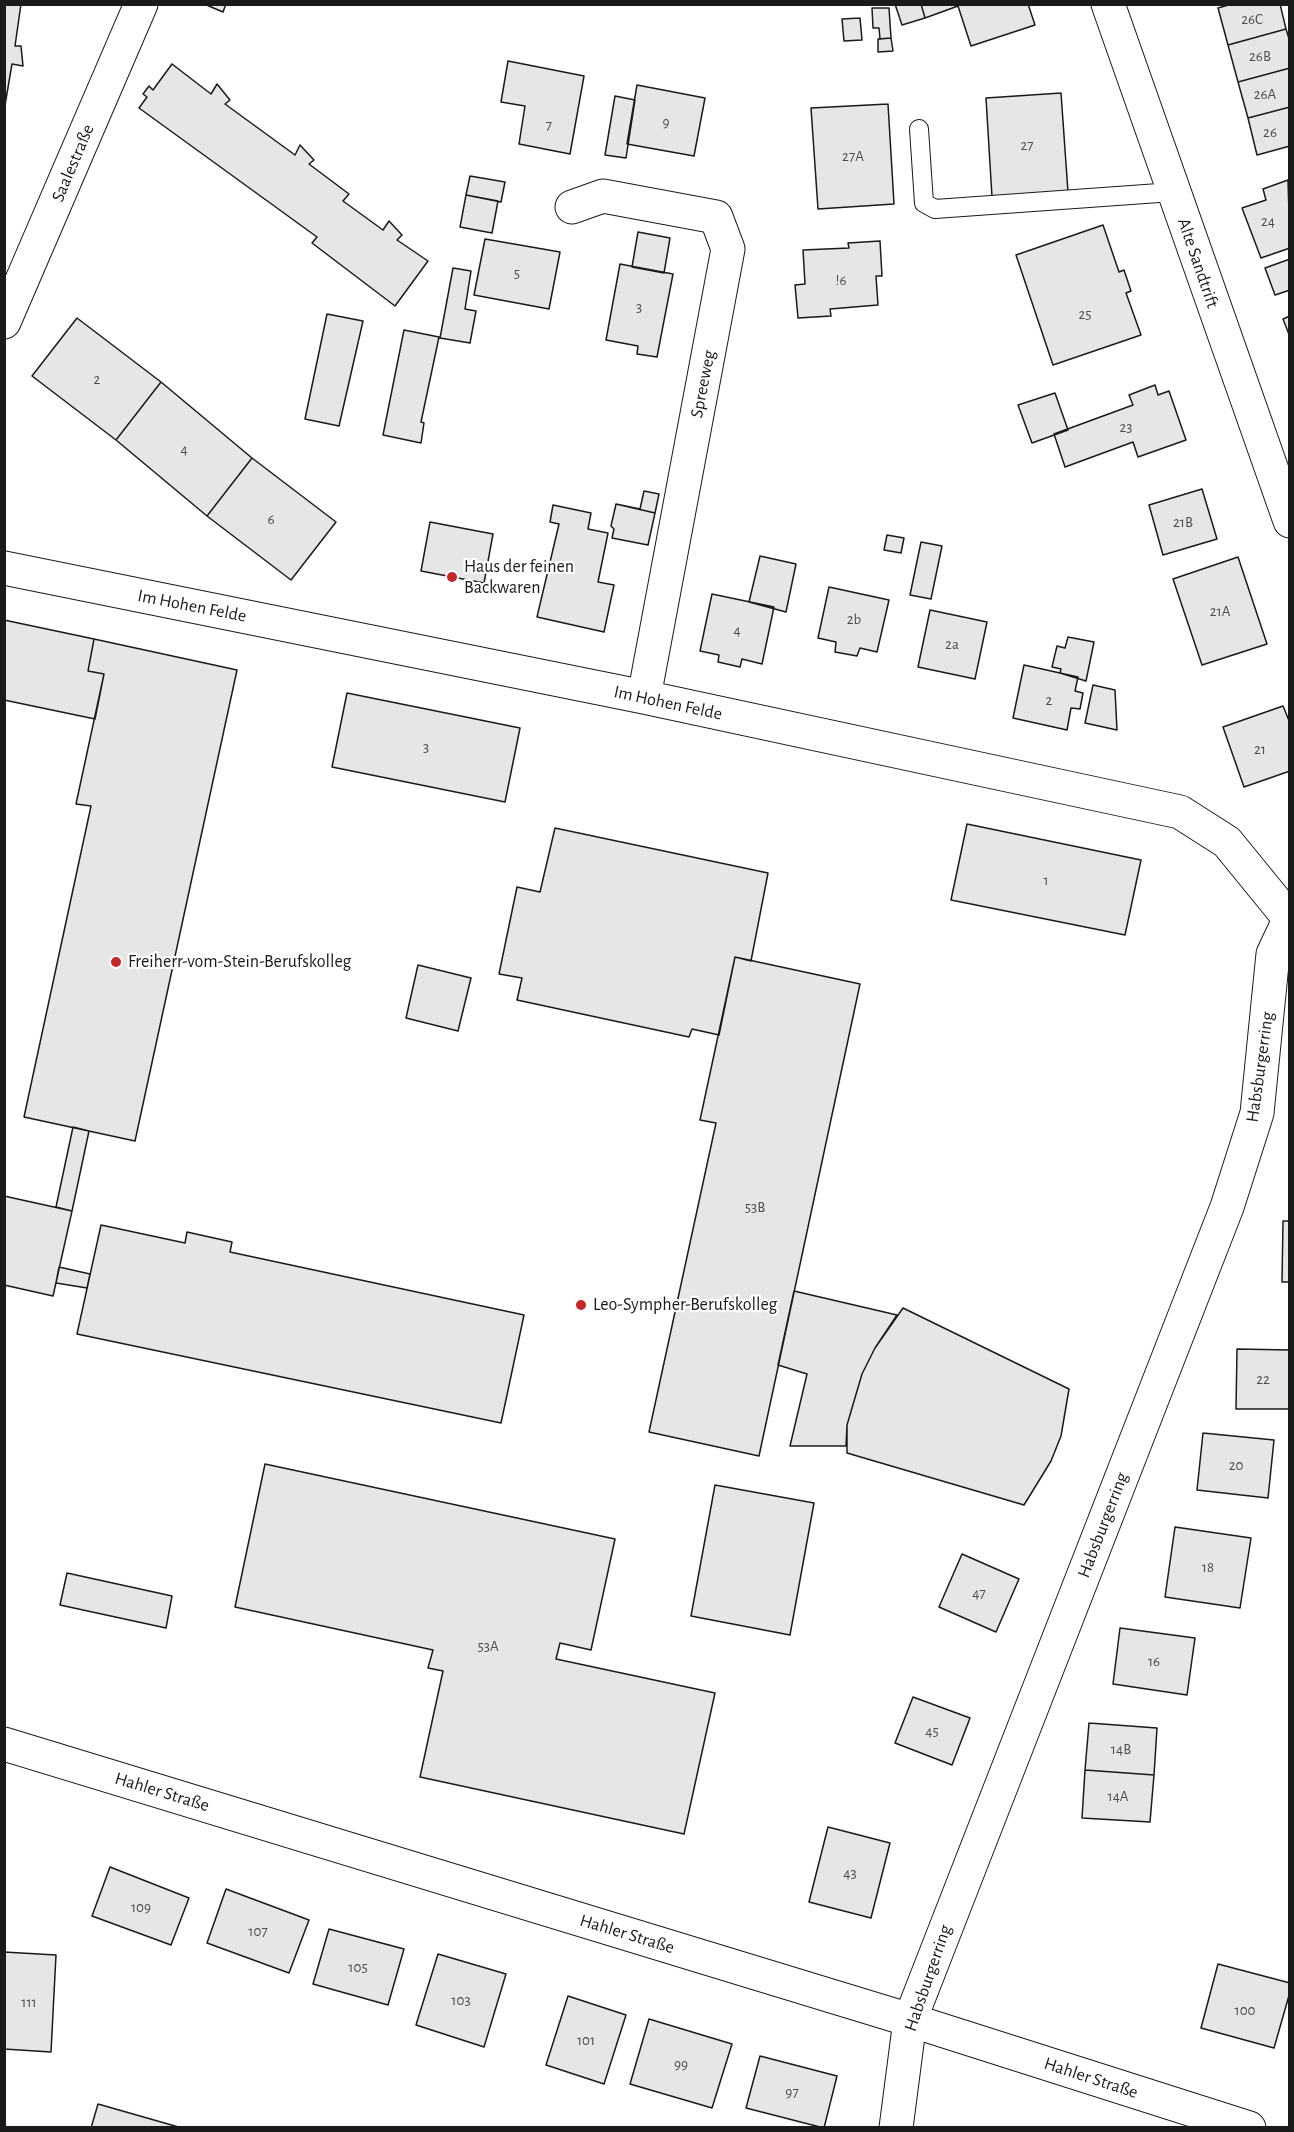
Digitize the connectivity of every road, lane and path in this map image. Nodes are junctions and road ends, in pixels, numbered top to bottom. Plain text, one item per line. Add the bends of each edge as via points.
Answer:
1 (141, 4) edge
2 (1108, 4) edge
3 (919, 129) dead end
4 (1173, 192) junction
5 (572, 207) dead end
6 (4, 322) edge
7 (1290, 521) edge
8 (4, 568) edge
9 (644, 697) junction
10 (1289, 918) edge
11 (4, 1744) edge
12 (910, 2020) junction
13 (896, 2127) edge
14 (1249, 2127) edge

1 - 6 street, Saalestraße
2 - 4 street, Alte Sandtrift
3 - 4 lane via 924,203 935,209
4 - 7 street, Alte Sandtrift
5 - 9 street, Spreeweg via 603,196 716,217 728,249
8 - 9 street, Im Hohen Felde
9 - 10 street, Im Hohen Felde via 1180,812 1227,842
10 - 12 street, Habsburgerring via 1273,954 1257,1113 1227,1207
11 - 12 street, Hahler Straße
12 - 13 street, Habsburgerring
12 - 14 street, Hahler Straße

